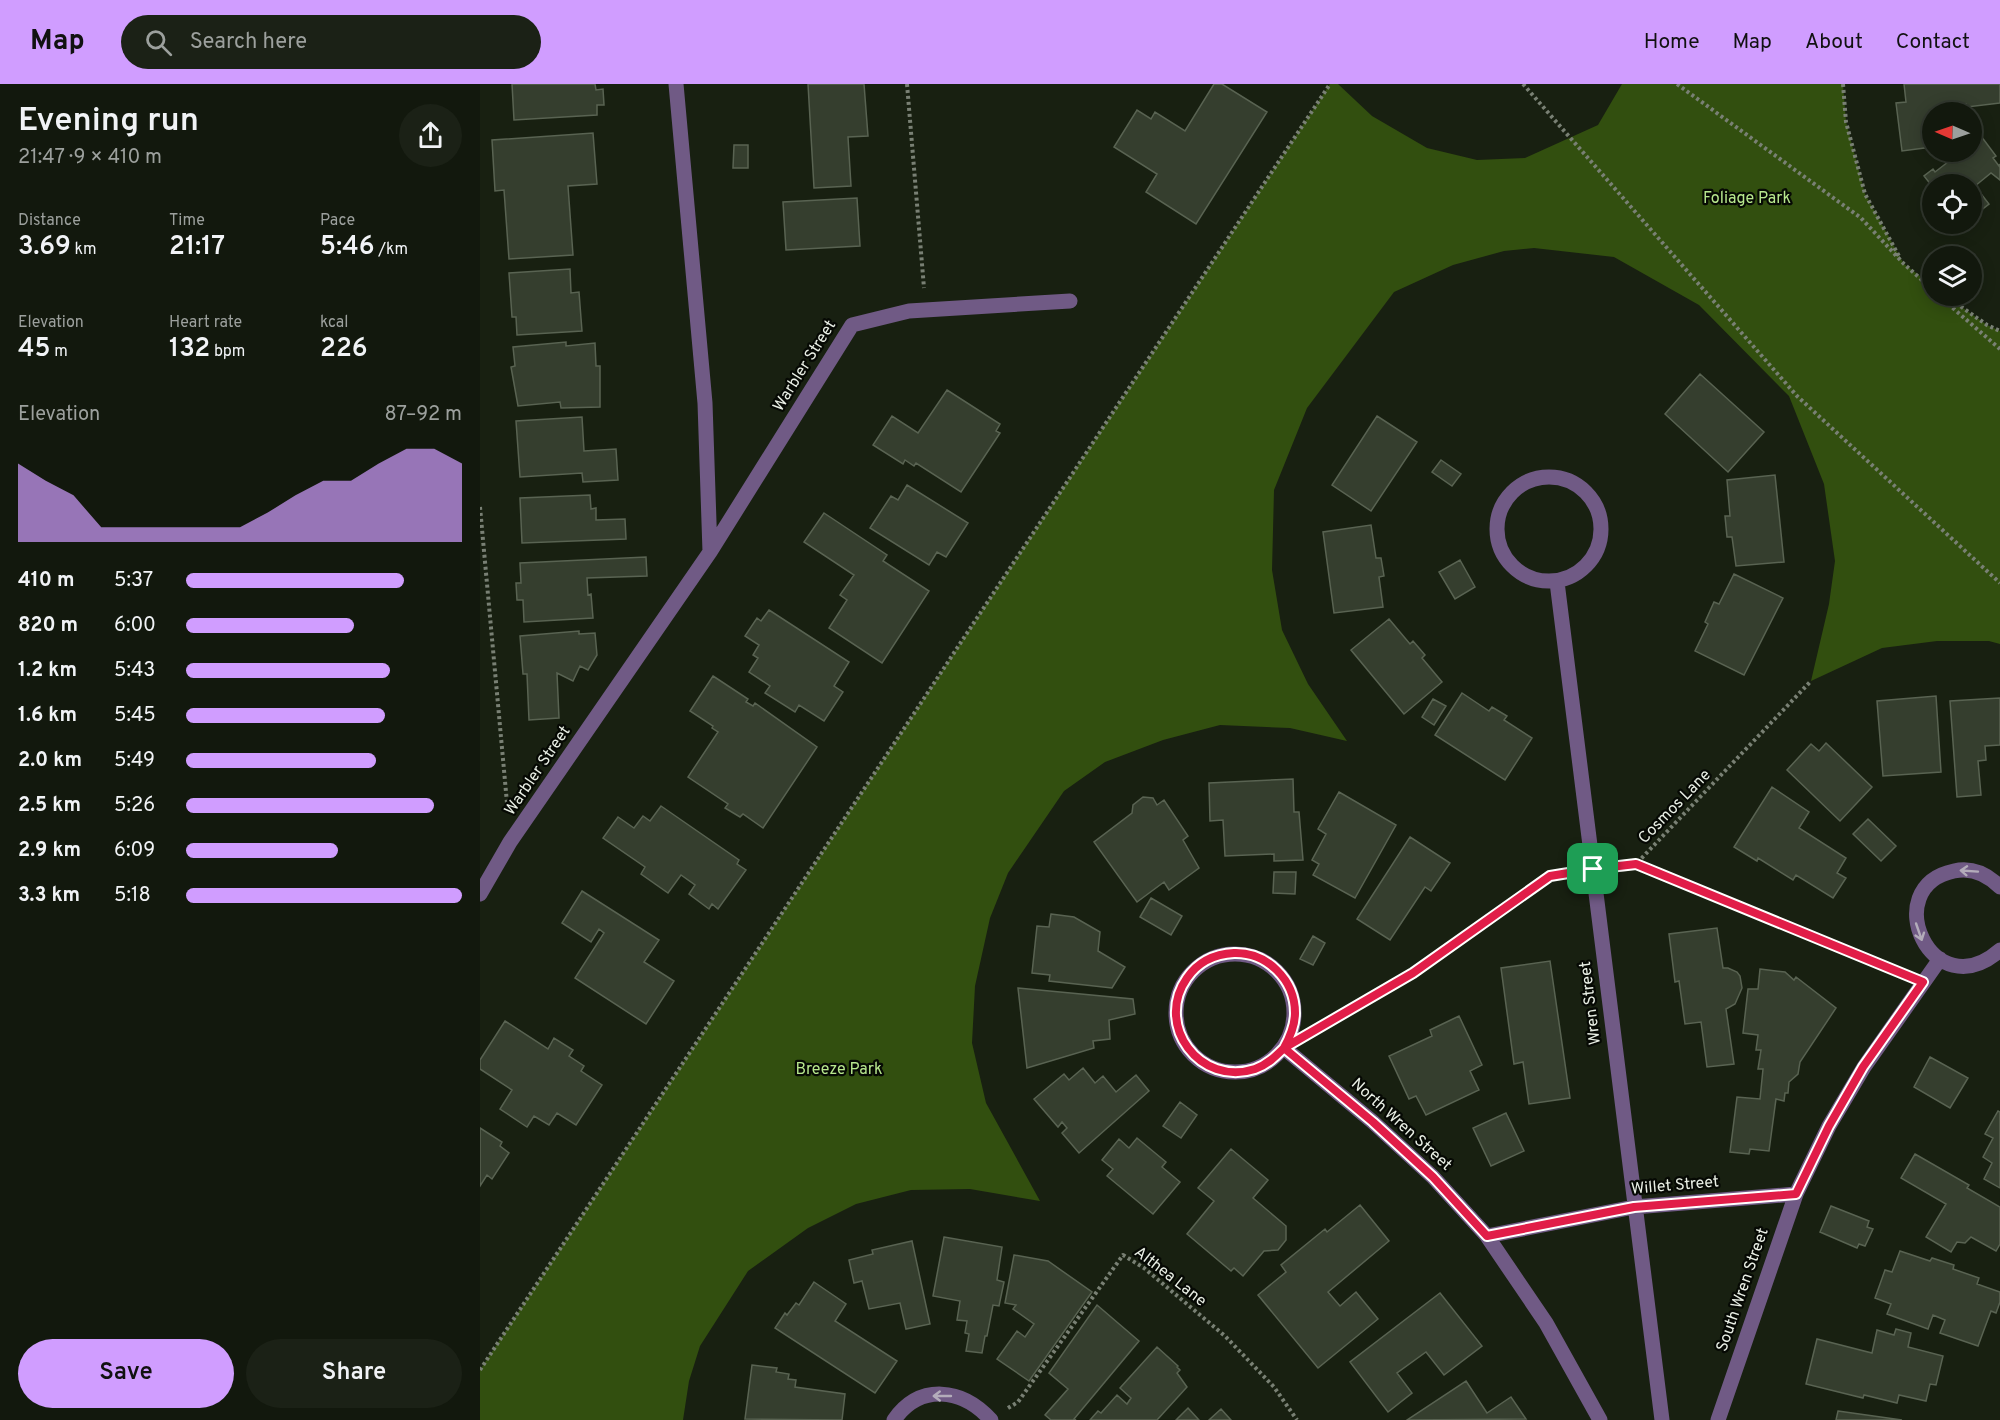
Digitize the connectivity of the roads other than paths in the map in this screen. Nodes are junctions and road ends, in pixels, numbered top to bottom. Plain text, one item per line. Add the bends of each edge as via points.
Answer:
1 (676, 84) edge
2 (1070, 301) dead end
3 (710, 552) junction
4 (1557, 582) junction
5 (2000, 887) edge
6 (480, 894) edge
7 (2000, 950) edge
8 (1940, 960) junction
9 (1284, 1048) junction
10 (1796, 1194) junction
11 (1634, 1207) junction
12 (1487, 1236) junction
13 (995, 1417) edge
14 (894, 1420) edge
15 (1600, 1420) edge
16 (1662, 1420) edge
17 (1718, 1420) edge

1 - 3 street via 705,403
2 - 3 street, Warbler Street via 909,311 852,325
3 - 6 street, Warbler Street via 510,842
4 - 4 street via 1588,564 1598,548 1599,512 1576,483 1559,477 1540,477 1509,494 1496,528 1499,546 1521,574 1538,581
4 - 11 street, Wren Street
5 -> 8 street via 1979,872 1963,869 1948,872 1924,891 1917,905 1917,928 1928,950
7 - 8 street via 1971,966 1955,966
8 - 10 street, South Wren Street via 1863,1067
9 - 9 street via 1292,1032 1293,996 1274,966 1250,955 1224,954 1207,960 1182,985 1176,1002 1176,1020 1181,1037 1205,1064 1221,1071 1256,1069
9 - 12 street, North Wren Street via 1433,1177
10 - 11 street, Willet Street
10 - 17 street, South Wren Street
11 - 12 street, Willet Street
11 - 16 street, Wren Street
12 - 15 street, North Wren Street via 1546,1323
13 -> 14 street via 969,1401 940,1394 912,1402

